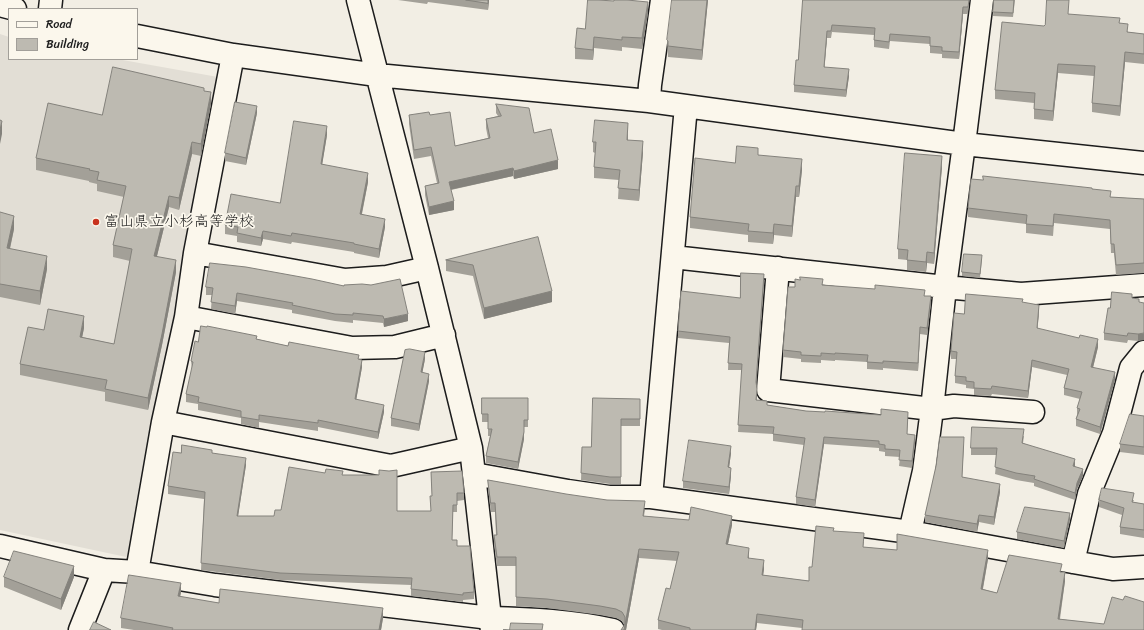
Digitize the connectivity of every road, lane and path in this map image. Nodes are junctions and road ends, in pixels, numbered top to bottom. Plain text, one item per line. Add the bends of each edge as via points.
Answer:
1 (358, 0) edge
2 (662, 0) edge
3 (982, 0) edge
4 (0, 5) edge
5 (11, 8) edge
6 (138, 36) edge
7 (233, 55) junction
8 (377, 75) junction
9 (649, 101) junction
10 (686, 106) junction
11 (964, 144) junction
12 (1144, 163) edge
13 (195, 252) junction
14 (672, 257) junction
15 (427, 268) junction
16 (778, 268) junction
17 (1144, 285) edge
18 (945, 287) junction
19 (186, 317) junction
20 (444, 335) junction
21 (1144, 352) edge
22 (932, 409) junction
23 (1033, 412) dead end
24 (163, 422) junction
25 (470, 448) junction
26 (474, 474) junction
27 (651, 497) junction
28 (910, 532) junction
29 (0, 546) edge
30 (1073, 562) junction
31 (1144, 567) edge
32 (104, 570) junction
33 (137, 572) junction
34 (491, 624) edge
35 (80, 630) edge
36 (612, 630) edge

1 - 8 street
2 - 9 street
3 - 11 street
4 - 5 street
6 - 7 street
7 - 8 street
7 - 13 street
8 - 9 street
8 - 15 street
9 - 10 street
10 - 11 street
10 - 14 street
11 - 12 street
11 - 18 street
13 - 15 street via 345,280 387,277
13 - 19 street
14 - 16 street
14 - 27 street
15 - 20 street
16 - 18 street
16 - 22 street via 768,390
17 - 18 street via 1021,294
18 - 22 street
19 - 20 street via 352,348 396,347
19 - 24 street
20 - 25 street
21 - 30 street via 1130,368 1114,433 1089,494
22 - 23 street via 954,406
22 - 28 street via 924,471
24 - 25 street via 391,466
24 - 33 street
25 - 26 street
26 - 27 street via 609,497
26 - 34 street
27 - 28 street
28 - 30 street
29 - 32 street
30 - 31 street via 1113,568
32 - 33 street
32 - 35 street
33 - 34 street
34 - 36 street via 534,619 591,625

